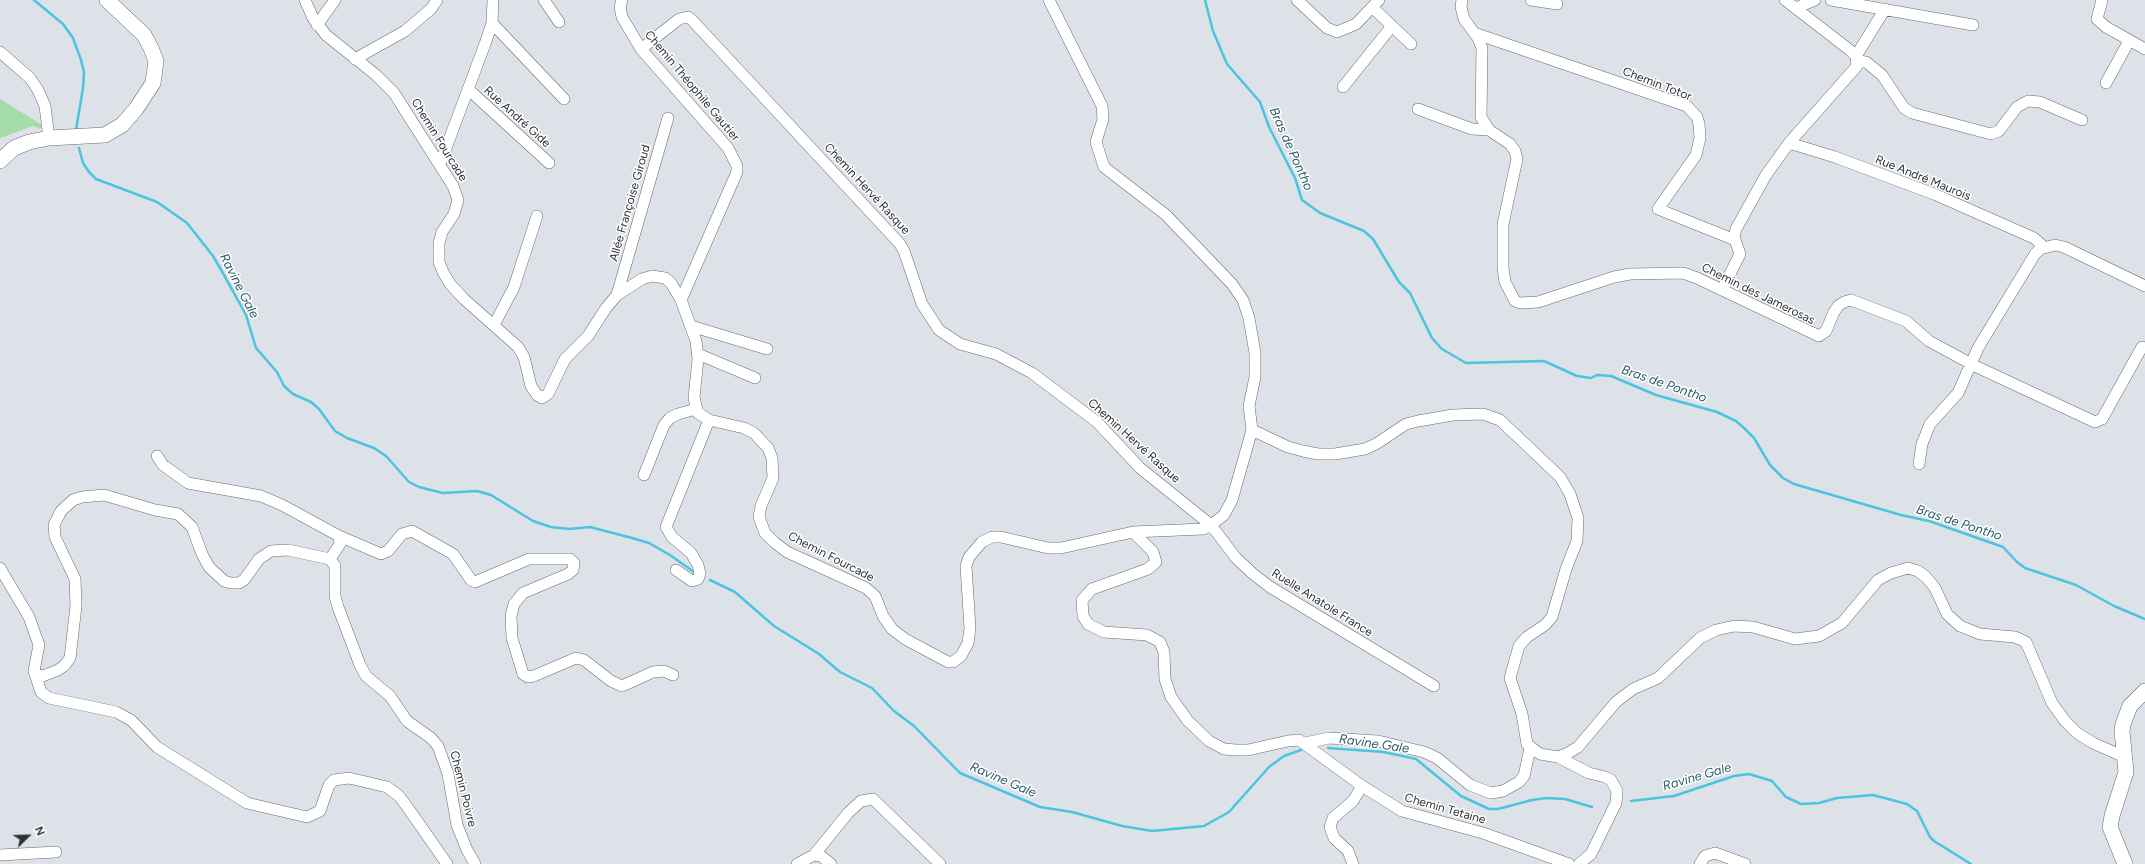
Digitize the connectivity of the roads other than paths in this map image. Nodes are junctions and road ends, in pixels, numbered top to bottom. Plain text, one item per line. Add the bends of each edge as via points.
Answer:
1 (107, 0) edge
2 (305, 0) edge
3 (335, 0) edge
4 (437, 0) edge
5 (494, 0) edge
6 (544, 0) edge
7 (622, 0) edge
8 (1049, 0) edge
9 (1297, 0) edge
10 (1462, 0) edge
11 (1531, 0) edge
12 (1785, 0) edge
13 (1815, 0) edge
14 (1831, 0) edge
15 (2102, 0) edge
16 (1376, 4) edge
17 (1557, 4) dead end
18 (1796, 8) junction
19 (1885, 9) junction
20 (559, 22) dead end
21 (492, 23) junction
22 (317, 25) junction
23 (1973, 25) dead end
24 (1392, 26) junction
25 (1474, 33) junction
26 (2130, 42) junction
27 (1411, 44) dead end
28 (641, 49) junction
29 (2145, 49) edge
30 (0, 52) edge
31 (355, 59) junction
32 (1857, 59) junction
33 (2106, 83) dead end
34 (1343, 87) dead end
35 (468, 89) junction
36 (564, 99) dead end
37 (1418, 108) dead end
38 (668, 118) dead end
39 (2082, 120) dead end
40 (1489, 130) junction
41 (48, 138) junction
42 (1789, 144) junction
43 (0, 161) edge
44 (549, 163) dead end
45 (440, 164) junction
46 (538, 216) dead end
47 (1735, 240) junction
48 (2044, 247) junction
49 (2145, 286) edge
50 (1722, 290) junction
51 (617, 295) junction
52 (681, 300) junction
53 (494, 325) junction
54 (691, 326) junction
55 (2142, 347) dead end
56 (767, 349) dead end
57 (698, 354) junction
58 (1971, 364) junction
59 (755, 378) dead end
60 (696, 409) junction
61 (709, 420) junction
62 (1252, 430) junction
63 (157, 456) dead end
64 (1919, 464) dead end
65 (644, 475) dead end
66 (1211, 525) junction
67 (1133, 532) junction
68 (339, 536) junction
69 (330, 559) junction
70 (0, 568) edge
71 (676, 570) dead end
72 (672, 674) dead end
73 (37, 675) junction
74 (1434, 686) dead end
75 (2145, 691) edge
76 (1305, 743) junction
77 (1530, 748) junction
78 (2125, 755) junction
79 (1558, 757) junction
80 (1362, 786) junction
81 (56, 852) dead end
82 (0, 855) edge
83 (814, 855) junction
84 (447, 864) edge
85 (475, 864) edge
86 (797, 864) edge
87 (831, 864) edge
88 (940, 864) edge
89 (1353, 864) edge
90 (1570, 864) edge
91 (1580, 864) edge
92 (1700, 864) edge
93 (1745, 864) edge
94 (2125, 864) edge

1 - 41 main road via 133,23 151,48 156,61 152,83 136,109 122,125 105,135
2 - 22 street, Chemin Fourcade
3 - 22 street
4 - 31 street via 431,10 405,31
5 - 21 street, Rue André Gide
6 - 20 street
7 - 28 street, Chemin Théophile Gautier via 622,17
8 - 62 street via 1102,106 1103,119 1096,142 1104,167 1166,215 1238,291 1243,300 1255,353 1255,377 1249,406
9 - 16 street via 1327,28 1337,32 1356,24
10 - 25 street via 1464,19
11 - 17 street
12 - 18 street
13 - 18 street
14 - 19 street
15 - 26 street via 2097,19
16 - 24 street
18 - 32 street
19 - 23 street
19 - 32 street
21 - 35 street, Rue André Gide
21 - 36 street
22 - 31 street, Chemin Fourcade
24 - 27 street
24 - 34 street
25 - 40 street via 1482,48 1480,110 1484,125
25 - 47 street, Chemin Totor via 1687,106 1697,117 1699,124 1700,138 1696,155 1658,209
26 - 29 street
26 - 33 street
28 - 52 street, Chemin Théophile Gautier via 728,148 737,166 737,172
28 - 66 street, Chemin Hervé Rasque via 679,19 688,17 692,20 900,244 922,304 939,330 960,344 996,354 1032,373 1097,422 1140,468
30 - 41 street via 30,78 38,90 45,106
31 - 45 street, Chemin Fourcade via 394,93
32 - 39 street via 1866,62 1882,75 1904,108 1912,113 1990,134 1999,131 2017,107 2028,101 2040,102
32 - 42 street via 1854,71
35 - 44 street, Rue André Gide
35 - 45 street, Rue André Gide
37 - 40 street, Chemin des Jamerosas via 1472,129
38 - 51 street, Allée Françoise Giroud
40 - 50 street, Chemin des Jamerosas via 1510,144 1517,159 1503,224 1502,268 1505,282 1515,301 1538,302 1630,274 1683,273
41 - 43 main road via 14,148
42 - 47 street via 1766,175 1736,229
42 - 48 street, Rue André Maurois via 1934,194 2034,238
45 - 53 street, Chemin Fourcade via 458,200 454,214 442,232 439,262 450,284
46 - 53 street via 514,287
47 - 50 street via 1740,254
48 - 49 street via 2064,247
48 - 58 street via 2034,254
50 - 58 street, Chemin des Jamerosas via 1819,336 1826,331 1838,306 1844,302 1859,302 1906,321 1929,341
51 - 52 street, Chemin Fourcade via 642,279 658,276 671,283
51 - 53 street, Chemin Fourcade via 588,336 564,359 550,391 542,398 534,391 521,351
52 - 54 street, Chemin Fourcade
54 - 56 street
54 - 57 street, Chemin Fourcade
55 - 58 street via 2098,422
57 - 59 street
57 - 60 street, Chemin Fourcade via 694,398
58 - 64 street via 1955,397 1930,424 1922,444
60 - 61 street, Chemin Fourcade via 702,417
60 - 65 street via 670,418 664,425
61 - 67 street, Chemin Fourcade via 744,428 754,433 768,448 772,458 773,478 761,506 759,518 766,533 774,542 787,552 866,588 875,596 883,616 892,629 948,662 953,662 961,656 968,643 970,628 966,566 971,554 982,542 1001,536 1048,548 1061,548
61 - 71 street via 666,527 672,537 691,554 700,574 698,579 692,581
62 - 66 street, Chemin Fourcade via 1232,500 1224,516
62 - 77 street via 1288,447 1335,454 1365,449 1406,424 1453,415 1482,414 1500,420 1560,477 1570,494 1578,518 1577,540 1552,617 1519,646 1510,678 1522,714 1524,738
63 - 68 street via 163,465 188,483 261,496
66 - 67 street, Chemin Fourcade via 1190,531 1166,529
66 - 74 street, Ruelle Anatole France via 1236,558 1270,587
67 - 76 street via 1153,552 1156,562 1148,569 1097,585 1087,592 1082,600 1081,609 1082,616 1088,624 1104,632 1147,635 1160,642 1164,652 1164,679 1171,697 1188,721 1215,745 1236,750 1264,748 1294,740
68 - 69 street via 340,544
68 - 72 street via 381,554 388,551 402,534 412,531 453,554 475,582 529,559 570,559 574,563 573,570 523,593 514,604 512,638 524,674 528,677 534,676 576,658 584,660 610,681 622,686 653,672 664,671
69 - 73 street via 288,550 271,551 259,560 244,580 231,583 224,581 209,567 192,527 178,514 104,495 73,500 61,511 54,525 55,537 75,579 76,599 70,658 58,670 43,676
69 - 85 street, Chemin Poivre via 335,566 335,596 338,607 360,665 374,685 390,696 407,721 438,746 448,774 458,825
70 - 73 street via 29,617 37,638 39,651 34,667
73 - 84 street via 41,692 49,698 116,712 131,720 158,747 247,803 307,817 320,811 329,785 334,780 349,778 387,787 399,796
75 - 78 main road via 2130,706 2126,715 2122,730
76 - 77 street via 1329,738 1378,741 1424,752 1437,758 1470,785 1490,793 1503,791 1520,782 1524,776
76 - 80 street, Chemin Tetaine
77 - 79 street via 1540,754
78 - 79 street via 2093,743 2077,733 2065,721 2048,696 2026,642 2015,637 1980,634 1960,626 1947,614 1935,588 1926,577 1908,568 1891,572 1878,580 1842,623 1819,636 1795,638 1753,627 1734,626 1716,630 1700,638 1658,678 1633,689 1616,702 1578,747
78 - 94 main road via 2126,772 2110,827
79 - 91 street via 1589,773 1611,780 1617,791 1616,803 1591,854
80 - 89 street via 1353,801 1334,818 1330,827 1334,838 1348,851
80 - 90 street, Chemin Tetaine via 1402,811 1483,833
81 - 82 street
83 - 86 street
83 - 87 street via 821,856
83 - 88 street via 848,813 861,802 873,799
92 - 93 street via 1705,856 1715,853

